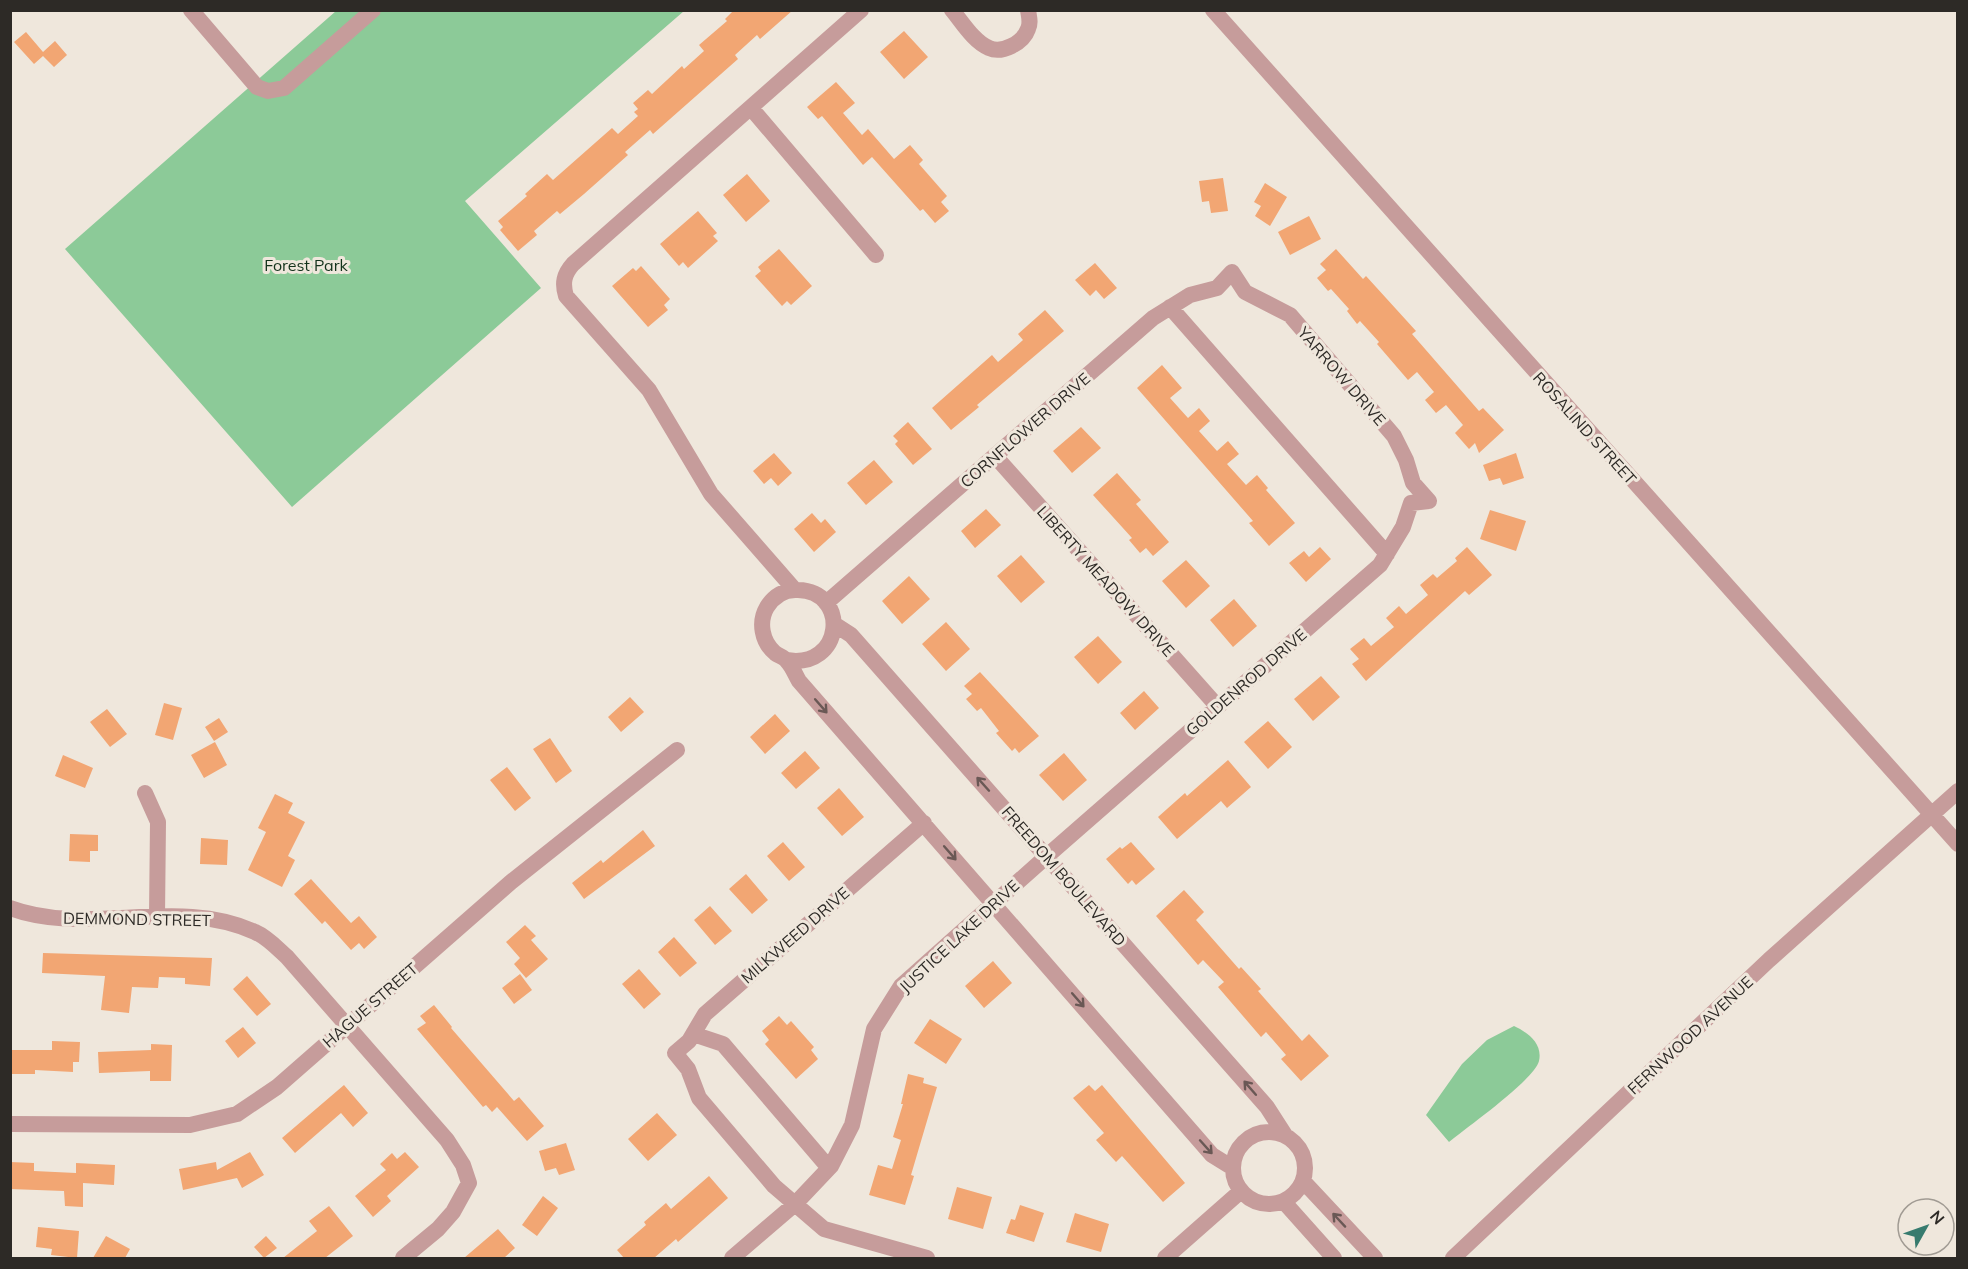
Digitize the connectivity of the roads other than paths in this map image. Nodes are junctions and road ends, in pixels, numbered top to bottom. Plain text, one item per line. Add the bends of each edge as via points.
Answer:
1 (191, 10) edge
2 (373, 10) edge
3 (861, 10) edge
4 (952, 10) edge
5 (1028, 10) edge
6 (1213, 10) edge
7 (751, 108) junction
8 (876, 255) dead end
9 (1232, 272) joint
10 (1170, 307) junction
11 (995, 456) junction
12 (1429, 501) joint
13 (1387, 554) junction
14 (794, 589) junction
15 (826, 603) junction
16 (834, 624) junction
17 (786, 660) junction
18 (1218, 707) junction
19 (677, 750) dead end
20 (1958, 791) edge
21 (145, 793) dead end
22 (1930, 815) junction
23 (924, 823) junction
24 (1958, 844) edge
25 (1047, 856) junction
26 (994, 904) junction
27 (10, 908) edge
28 (157, 916) junction
29 (347, 1025) junction
30 (693, 1034) junction
31 (10, 1124) edge
32 (1285, 1135) junction
33 (829, 1168) junction
34 (1233, 1168) junction
35 (1303, 1181) junction
36 (1241, 1191) junction
37 (1284, 1202) junction
38 (795, 1204) junction
39 (403, 1258) edge
40 (732, 1258) edge
41 (927, 1258) edge
42 (1165, 1258) edge
43 (1334, 1258) edge
44 (1375, 1258) edge
45 (1453, 1258) edge

1 - 2 street via 257,87 268,91 284,88
3 - 7 street
4 - 5 street via 983,44 998,50 1014,45 1026,34
6 - 22 street, ROSALIND STREET
7 - 8 street
7 - 14 street via 573,264 566,272 564,288 566,296 649,390 711,494
9 - 10 street, CORNFLOWER DRIVE via 1217,288 1190,295
9 - 12 street, YARROW DRIVE via 1245,292 1290,315 1394,436 1413,483
10 - 11 street, CORNFLOWER DRIVE
10 - 13 street
11 - 15 street, CORNFLOWER DRIVE
11 - 18 street, LIBERTY MEADOW DRIVE
12 - 13 street, GOLDENROD DRIVE via 1411,503
13 - 18 street, GOLDENROD DRIVE
14 - 15 street via 806,590
14 - 17 street via 772,600 762,622 768,645
15 - 16 street
16 - 17 street via 833,636 820,655 798,662
25 -> 16 street, FREEDOM BOULEVARD via 851,635
17 -> 23 street via 799,681
18 - 25 street, GOLDENROD DRIVE
19 - 29 street, HAGUE STREET via 511,882
20 - 22 street, FERNWOOD AVENUE
21 - 28 street via 158,822
22 - 24 street, ROSALIND STREET
22 - 45 street, FERNWOOD AVENUE via 1769,960
23 -> 26 street
23 - 30 street, MILKWEED DRIVE via 705,1014
25 - 26 street, JUSTICE LAKE DRIVE
32 -> 25 street, FREEDOM BOULEVARD via 1267,1107
26 - 33 street, JUSTICE LAKE DRIVE via 901,986 874,1029 852,1125
26 -> 34 street via 1212,1155
27 - 28 street, DEMMOND STREET via 25,914 71,919
28 - 29 street, DEMMOND STREET via 216,919 257,932 287,957
29 - 31 street, HAGUE STREET via 277,1087 237,1114 190,1125
29 - 39 street, DEMMOND STREET via 447,1140 464,1165 469,1183 453,1212
30 - 33 street via 723,1044
30 - 38 street, MILKWEED DRIVE via 675,1053 688,1069 699,1098 774,1186
32 - 34 street via 1261,1132 1250,1137 1238,1150
32 - 35 street via 1302,1152
33 - 38 street, JUSTICE LAKE DRIVE
34 - 36 street
35 - 37 street
44 -> 35 street
36 - 37 street via 1260,1203
36 - 42 street
37 - 43 street
38 - 40 street, JUSTICE LAKE DRIVE
38 - 41 street via 824,1229

